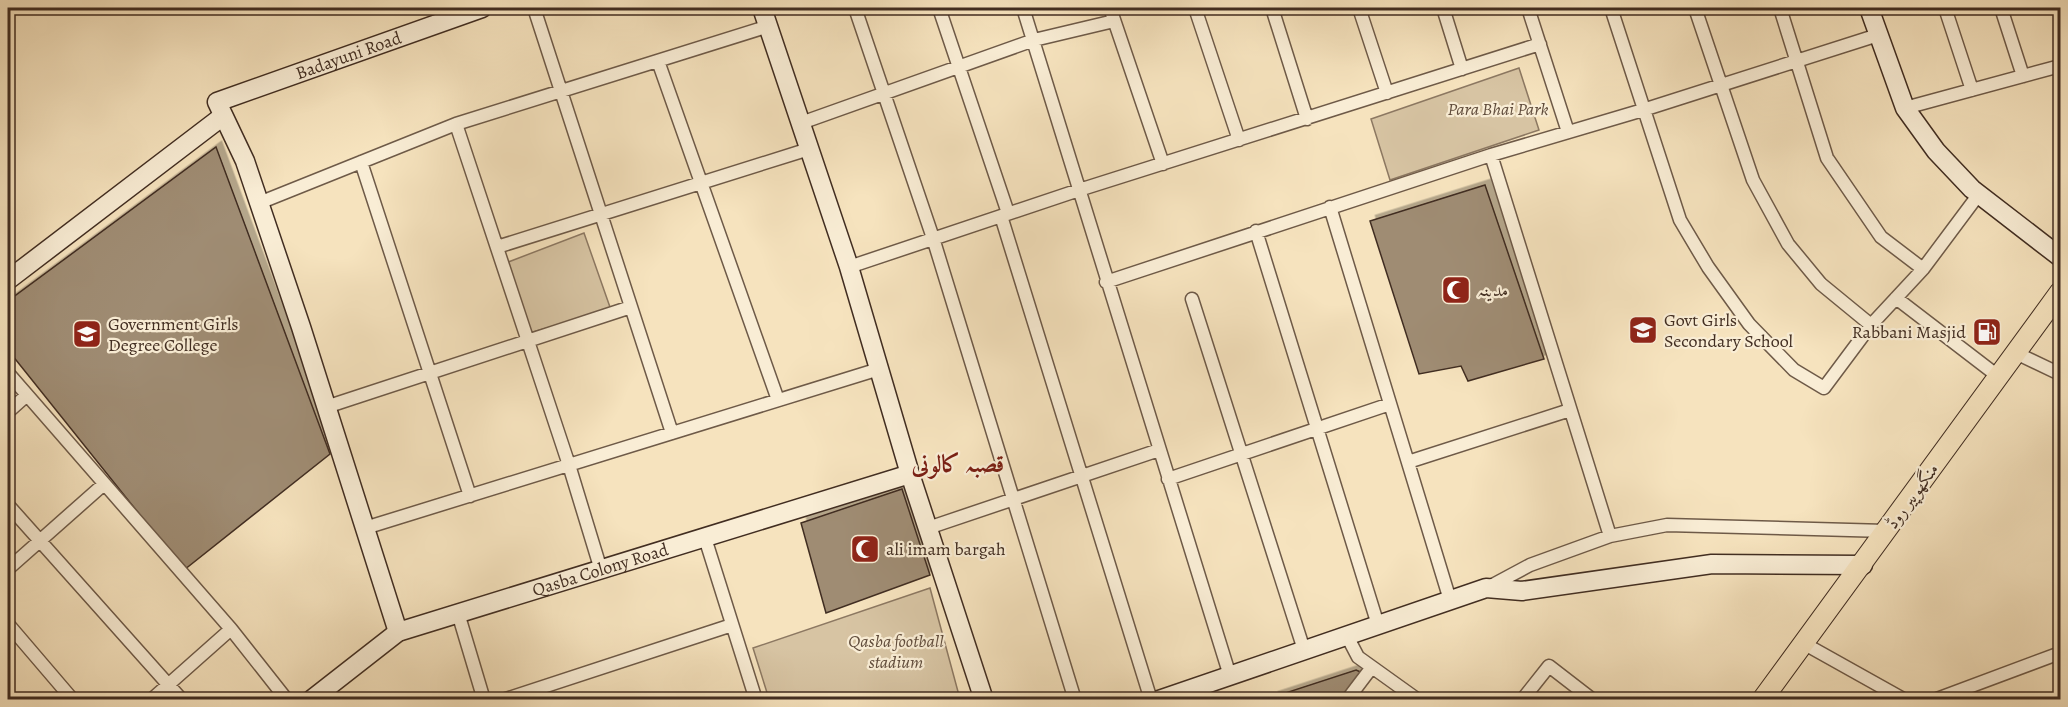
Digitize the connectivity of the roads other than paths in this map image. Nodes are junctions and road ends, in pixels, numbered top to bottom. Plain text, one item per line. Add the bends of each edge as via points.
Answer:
1 (482, 8) edge
2 (534, 8) edge
3 (762, 8) edge
4 (855, 8) edge
5 (939, 8) edge
6 (1023, 8) edge
7 (1110, 8) edge
8 (1195, 8) edge
9 (1272, 8) edge
10 (1359, 8) edge
11 (1443, 8) edge
12 (1528, 8) edge
13 (1611, 8) edge
14 (1695, 8) edge
15 (1780, 8) edge
16 (1869, 8) edge
17 (1945, 8) edge
18 (2001, 8) edge
19 (1114, 21) junction
20 (769, 26) junction
21 (1878, 35) junction
22 (1034, 40) junction
23 (1540, 45) junction
24 (658, 61) junction
25 (1797, 61) junction
26 (2061, 66) edge
27 (957, 67) junction
28 (1462, 69) junction
29 (2023, 76) junction
30 (1719, 86) junction
31 (1972, 90) junction
32 (562, 91) junction
33 (1387, 93) junction
34 (883, 94) junction
35 (1905, 108) junction
36 (220, 109) junction
37 (1643, 110) junction
38 (1307, 118) junction
39 (801, 123) junction
40 (456, 124) junction
41 (1568, 132) junction
42 (1239, 140) junction
43 (809, 149) junction
44 (1491, 155) junction
45 (361, 162) junction
46 (1162, 164) junction
47 (701, 184) junction
48 (1079, 189) junction
49 (1979, 194) junction
50 (259, 203) junction
51 (1330, 207) junction
52 (601, 214) junction
53 (1005, 214) junction
54 (1256, 231) junction
55 (933, 238) junction
56 (497, 247) junction
57 (2061, 257) edge
58 (849, 267) junction
59 (1923, 269) junction
60 (8, 280) edge
61 (1106, 282) junction
62 (2061, 292) edge
63 (1896, 298) junction
64 (1192, 299) dead end
65 (631, 307) junction
66 (1871, 325) junction
67 (528, 340) junction
68 (2016, 353) junction
69 (879, 369) junction
70 (8, 373) edge
71 (430, 374) junction
72 (2061, 374) edge
73 (1999, 377) junction
74 (27, 395) junction
75 (778, 400) junction
76 (1390, 404) junction
77 (326, 407) junction
78 (1570, 410) junction
79 (8, 412) edge
80 (1317, 429) junction
81 (672, 433) junction
82 (1159, 450) junction
83 (1241, 455) junction
84 (1408, 462) junction
85 (569, 465) junction
86 (910, 474) junction
87 (1082, 475) junction
88 (1168, 479) junction
89 (104, 484) junction
90 (470, 496) junction
91 (1014, 499) junction
92 (8, 505) edge
93 (365, 528) junction
94 (928, 528) junction
95 (1886, 531) junction
96 (1610, 536) junction
97 (705, 538) junction
98 (40, 541) junction
99 (1863, 566) junction
100 (8, 569) edge
101 (601, 570) junction
102 (1486, 588) junction
103 (1450, 600) junction
104 (458, 613) junction
105 (8, 624) edge
106 (732, 625) junction
107 (1378, 625) junction
108 (231, 629) junction
109 (398, 632) junction
110 (1347, 636) junction
111 (1803, 643) junction
112 (1304, 650) junction
113 (2061, 652) edge
114 (1372, 667) junction
115 (1230, 676) junction
116 (168, 684) junction
117 (73, 699) edge
118 (151, 699) edge
119 (182, 699) edge
120 (288, 699) edge
121 (311, 699) edge
122 (484, 699) edge
123 (503, 699) edge
124 (756, 699) edge
125 (984, 699) edge
126 (1076, 699) edge
127 (1151, 699) edge
128 (1159, 699) edge
129 (1347, 699) edge
130 (1418, 699) edge
131 (1522, 699) edge
132 (1593, 699) edge
133 (1762, 699) edge
134 (1905, 699) edge
135 (1934, 699) edge

1 - 36 street, Badayuni Road
2 - 32 street
3 - 20 street
4 - 34 street
5 - 27 street
6 - 22 street
7 - 19 street
8 - 42 street
9 - 38 street
10 - 33 street
11 - 28 street
12 - 23 street
13 - 37 street
14 - 30 street
15 - 25 street
16 - 21 street
17 - 31 street
18 - 29 street
19 - 22 street
19 - 46 street
20 - 24 street
20 - 39 street
21 - 25 street
21 - 35 street
22 - 27 street
22 - 48 street
23 - 28 street
23 - 41 street
24 - 32 street
24 - 47 street
25 - 30 street
25 - 59 street via 1827,158 1881,237
26 - 29 street
27 - 34 street
27 - 53 street
28 - 33 street
29 - 31 street
30 - 37 street
30 - 66 street via 1753,180 1788,244 1821,284
31 - 35 street
32 - 40 street
32 - 52 street
33 - 38 street
34 - 39 street
34 - 55 street
35 - 49 street via 1936,151
36 - 50 street
36 - 60 street, Badayuni Road
37 - 41 street
37 - 66 street via 1680,220 1749,324 1794,370 1824,388
38 - 42 street
39 - 43 street
40 - 45 street
40 - 56 street
41 - 44 street
42 - 46 street
43 - 47 street
43 - 58 street
44 - 51 street
44 - 78 street
45 - 50 street
45 - 71 street
46 - 48 street
47 - 52 street
47 - 75 street
48 - 53 street
48 - 61 street
49 - 57 street
49 - 59 street
50 - 77 street
51 - 54 street
51 - 76 street
52 - 56 street
52 - 65 street
53 - 55 street
53 - 87 street
54 - 61 street
54 - 80 street
55 - 58 street
55 - 91 street
56 - 67 street
58 - 69 street
59 - 63 street
61 - 82 street
62 - 68 main road, منگھوپیر روڈ
63 - 66 street
63 - 73 street
64 - 83 street
65 - 67 street
65 - 81 street
67 - 71 street
67 - 85 street
68 - 72 street
68 - 73 main road, منگھوپیر روڈ
69 - 75 street
69 - 86 street
70 - 74 street
71 - 77 street
71 - 90 street
73 - 95 main road, منگھوپیر روڈ
74 - 79 street
74 - 89 street
75 - 81 street
76 - 80 street
76 - 84 street
77 - 93 street
78 - 84 street
78 - 96 street
80 - 83 street
80 - 107 street
81 - 85 street
82 - 87 street
82 - 88 street
83 - 88 street
83 - 112 street
84 - 103 street
85 - 90 street
85 - 101 street
86 - 94 street
86 - 97 street, Qasba Colony Road
87 - 91 street
87 - 127 street
88 - 115 street
89 - 98 street
89 - 108 street
90 - 93 street
91 - 94 street
91 - 126 street
92 - 98 street
93 - 109 street
94 - 125 street
95 - 96 street via 1667,525
95 - 99 main road, منگھوپیر روڈ
96 - 102 street via 1530,565
97 - 101 street, Qasba Colony Road
97 - 106 street
98 - 100 street
98 - 116 street
99 - 102 street via 1712,564 1522,591
99 - 111 main road, منگھوپیر روڈ
101 - 104 street, Qasba Colony Road
102 - 103 street
103 - 107 street
104 - 109 street, Qasba Colony Road
104 - 122 street
105 - 117 street
106 - 123 street
106 - 124 street
107 - 110 street
108 - 116 street
108 - 120 street
109 - 121 street, Qasba Colony Road
110 - 112 street
110 - 114 street via 1358,657
111 - 133 main road, منگھوپیر روڈ
111 - 134 street
112 - 115 street
113 - 135 street
114 - 129 street
114 - 130 street
115 - 128 street
116 - 118 street
116 - 119 street
131 - 132 street via 1549,666

